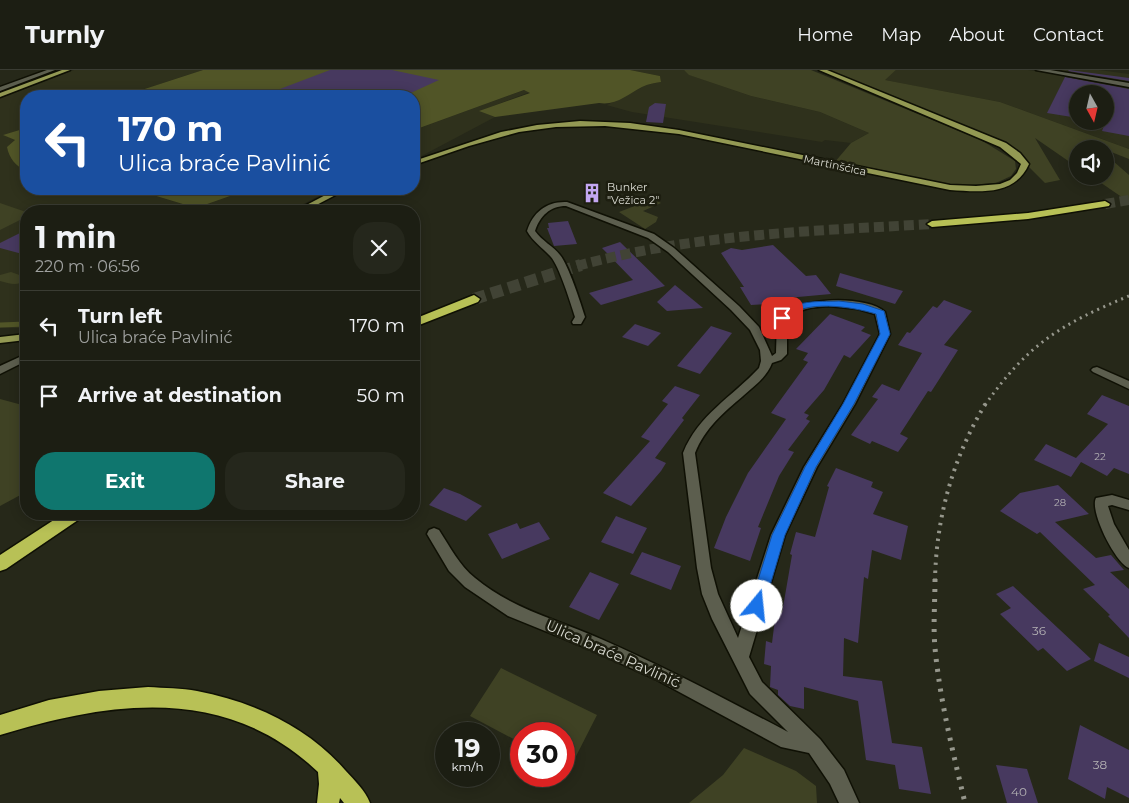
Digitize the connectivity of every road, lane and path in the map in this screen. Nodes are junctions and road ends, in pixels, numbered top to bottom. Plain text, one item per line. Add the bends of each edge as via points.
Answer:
1 (52, 70) edge
2 (67, 70) edge
3 (822, 70) edge
4 (1039, 70) edge
5 (1129, 85) edge
6 (0, 90) edge
7 (0, 95) edge
8 (420, 161) edge
9 (331, 195) edge
10 (1105, 204) tunnel mouth
11 (311, 205) edge
12 (932, 224) tunnel mouth
13 (474, 299) tunnel mouth
14 (420, 320) edge
15 (578, 322) dead end
16 (20, 338) edge
17 (0, 340) edge
18 (20, 359) edge
19 (767, 362) junction
20 (1096, 370) dead end
21 (0, 371) edge
22 (1129, 385) edge
23 (1129, 505) edge
24 (66, 520) edge
25 (434, 534) dead end
26 (1129, 562) edge
27 (0, 564) edge
28 (740, 658) junction
29 (0, 725) edge
30 (814, 745) junction
31 (328, 765) junction
32 (328, 803) edge
33 (359, 803) edge
34 (849, 803) edge

1 - 6 street
2 - 7 main road
3 - 8 main road, Martinšćica via 1003,145 1025,164 1023,174 1017,180 989,188 940,186 706,137 636,126 593,124 557,124 523,129 468,143
4 - 5 street
9 - 11 main road
10 - 12 highway via 1028,216
13 - 14 highway
15 - 19 street via 577,307 557,257 531,231 540,214 558,204 567,204 661,242 755,329
16 - 17 main road
18 - 21 street
19 - 28 street via 757,378 695,437 689,453 710,594
19 - 28 street via 781,354 782,318 796,308 821,303 880,312 885,334 849,404 811,467 778,535
20 - 22 street
23 - 26 street via 1112,500 1101,502 1100,508
24 - 27 highway
25 - 30 street, Ulica braće Pavlinić via 454,567 490,597 514,611 663,675 788,740
28 - 30 street via 756,688
29 - 31 highway via 28,715 95,701 171,697 226,706 249,714 304,744
30 - 34 street via 837,777
31 - 32 highway
31 - 33 highway

